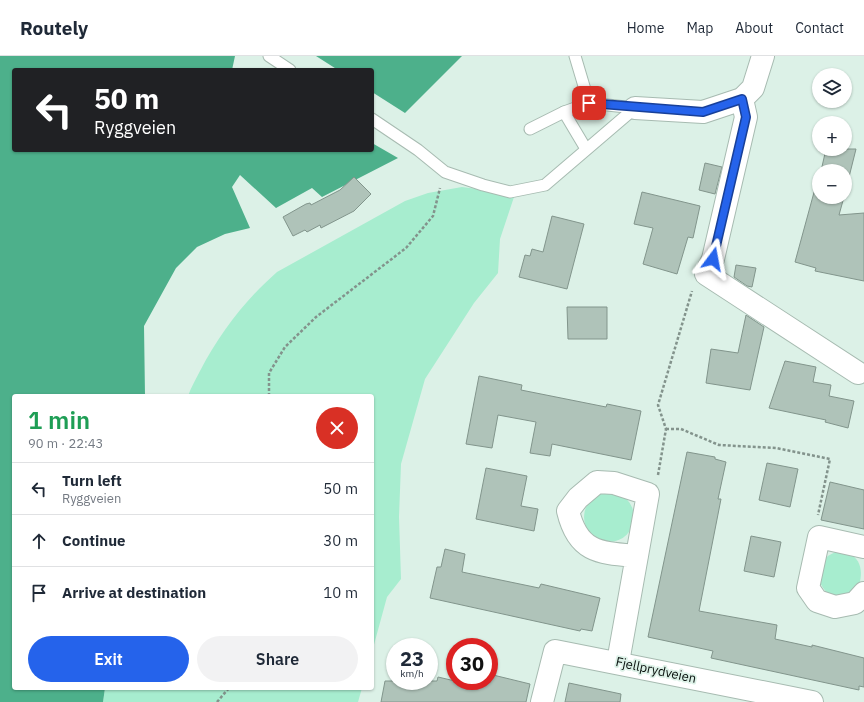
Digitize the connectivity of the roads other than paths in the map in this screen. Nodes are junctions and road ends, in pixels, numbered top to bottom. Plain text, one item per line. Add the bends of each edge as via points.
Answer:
1 (269, 56) edge
2 (575, 56) edge
3 (763, 56) edge
4 (287, 68) edge
5 (742, 99) junction
6 (589, 103) junction
7 (635, 108) junction
8 (564, 112) junction
9 (374, 120) edge
10 (530, 129) dead end
11 (586, 149) junction
12 (858, 373) dead end
13 (864, 547) edge
14 (637, 556) junction
15 (864, 593) edge
16 (618, 662) junction
17 (542, 702) edge
18 (810, 702) edge

1 - 4 lane
2 - 6 lane
3 - 5 street via 753,88
5 - 7 street via 703,112
5 - 12 street via 746,117 713,259 706,274
6 - 7 lane
6 - 8 lane
7 - 11 lane
8 - 10 lane
8 - 11 lane
9 - 11 lane via 445,172 510,192 545,185
13 - 15 street via 819,537 808,588 817,601 835,607 855,603
14 - 14 street via 602,553 585,544 572,526 568,511 578,498 597,482 614,483 648,494
14 - 16 street
16 - 17 street, Fjellprydveien via 555,650
16 - 18 street, Fjellprydveien

